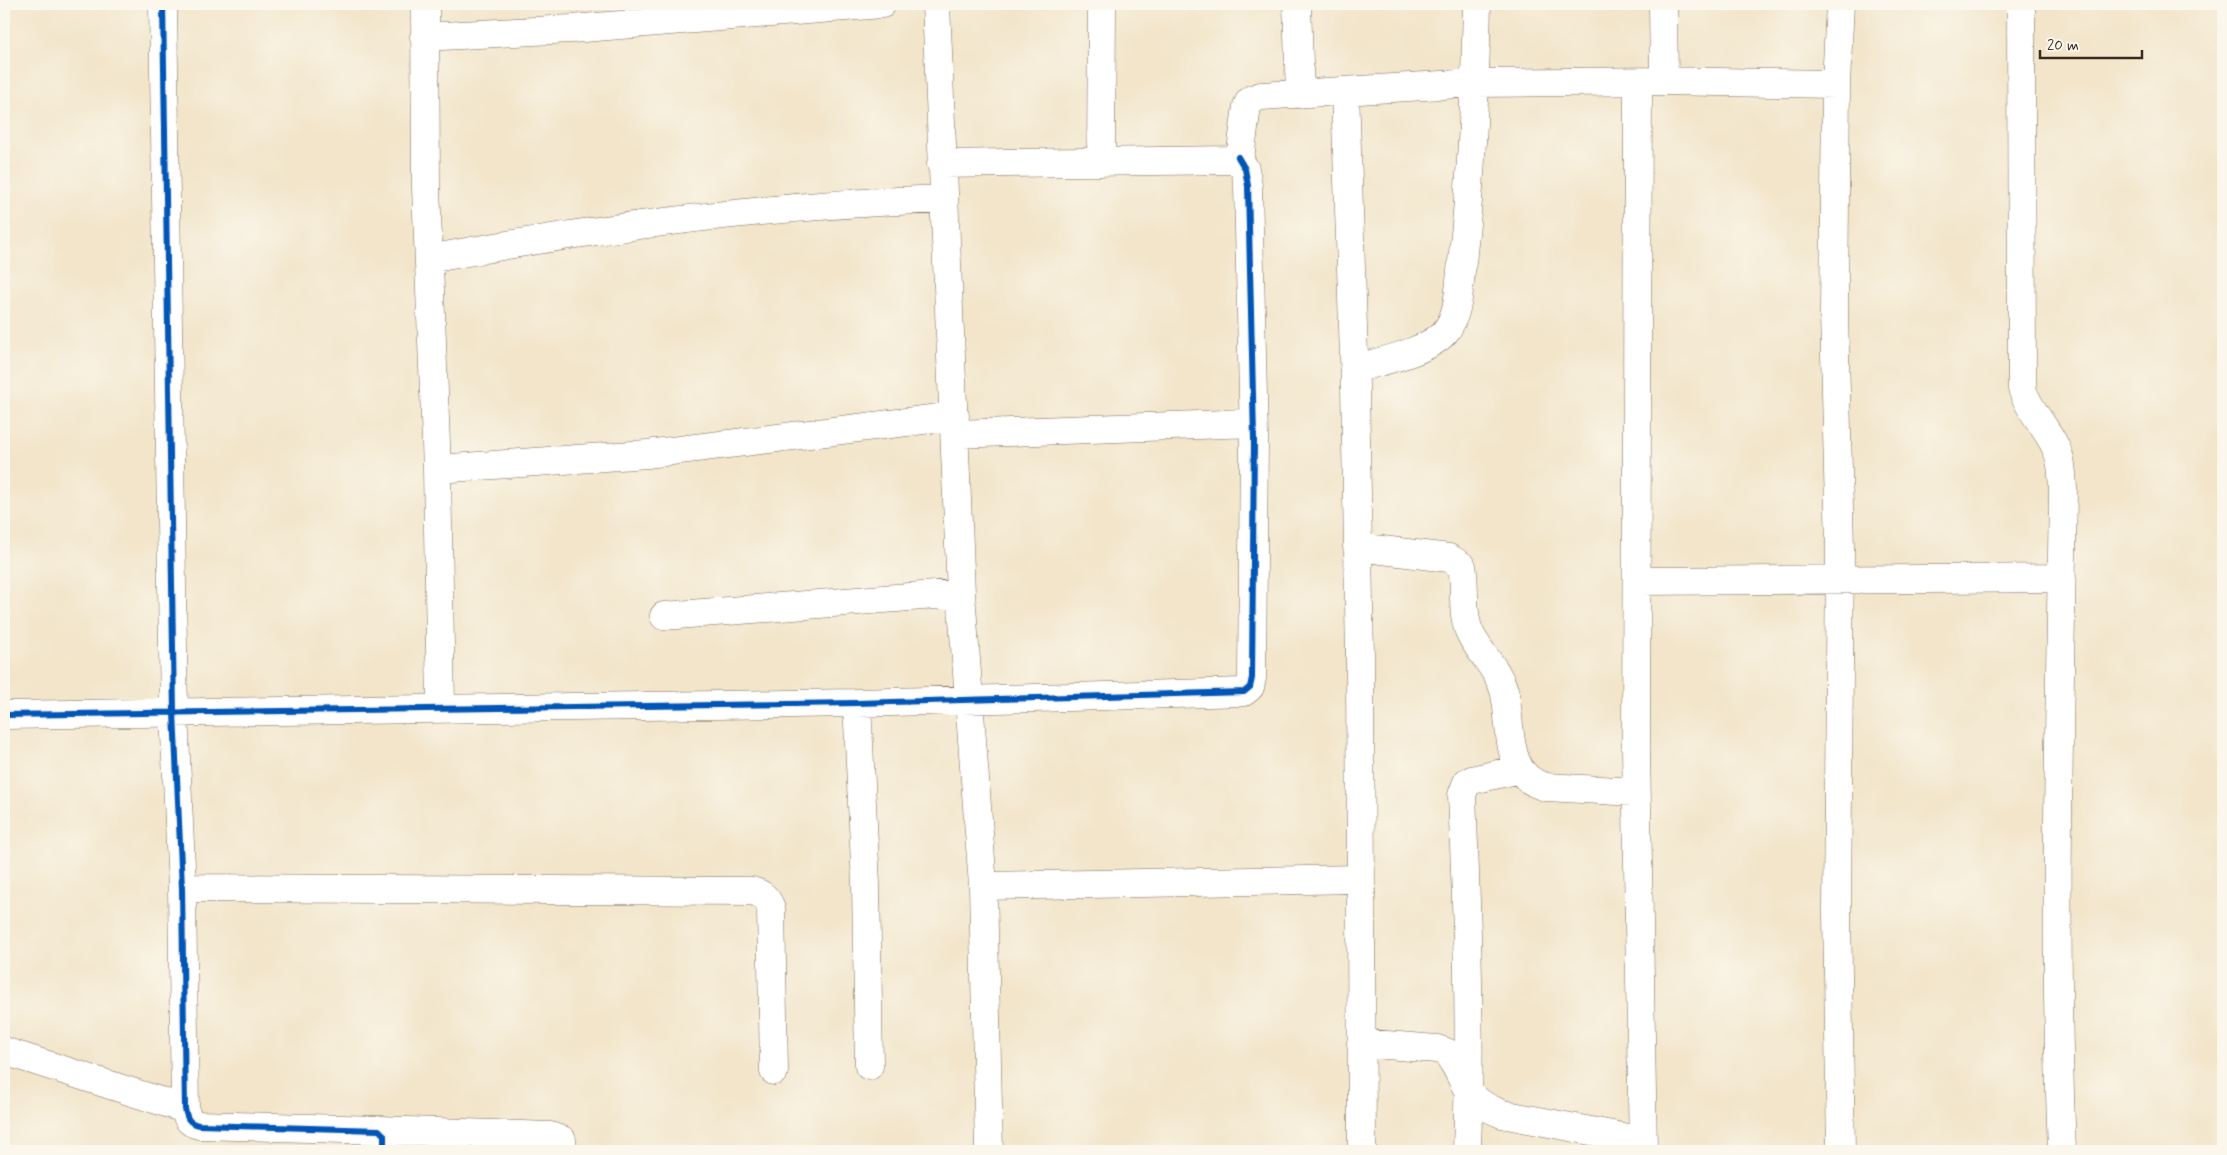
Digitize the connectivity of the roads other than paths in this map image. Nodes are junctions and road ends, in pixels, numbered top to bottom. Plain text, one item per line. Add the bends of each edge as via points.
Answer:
1 (162, 4) edge
2 (425, 4) edge
3 (882, 4) edge
4 (936, 4) edge
5 (1102, 4) edge
6 (1297, 4) edge
7 (1477, 4) edge
8 (1663, 4) edge
9 (1840, 4) edge
10 (2021, 4) edge
11 (424, 37) junction
12 (1651, 82) junction
13 (1475, 83) junction
14 (1836, 84) junction
15 (1345, 91) junction
16 (1300, 94) junction
17 (1238, 157) junction
18 (1101, 162) junction
19 (941, 164) junction
20 (943, 199) junction
21 (429, 259) junction
22 (1354, 369) junction
23 (1253, 424) junction
24 (955, 425) junction
25 (437, 469) junction
26 (1357, 547) junction
27 (2062, 578) junction
28 (1638, 581) junction
29 (1840, 581) junction
30 (960, 593) junction
31 (664, 616) dead end
32 (968, 698) junction
33 (857, 703) junction
34 (441, 708) junction
35 (174, 714) junction
36 (4, 715) edge
37 (1520, 769) junction
38 (1636, 792) junction
39 (1360, 879) junction
40 (983, 886) junction
41 (182, 888) junction
42 (1361, 1043) junction
43 (4, 1051) edge
44 (869, 1066) dead end
45 (774, 1070) dead end
46 (1468, 1094) junction
47 (185, 1110) junction
48 (382, 1141) edge
49 (1643, 1146) edge
50 (563, 1151) edge
51 (990, 1151) edge
52 (1362, 1151) edge
53 (1467, 1151) edge
54 (1841, 1151) edge
55 (2062, 1151) edge

1 - 35 street
2 - 11 street
3 - 11 street via 571,29
4 - 19 street
5 - 18 street
6 - 16 street
7 - 13 street
8 - 12 street
9 - 14 street
10 - 27 street via 2022,389 2026,401 2056,447 2061,463
11 - 21 street
12 - 13 street
12 - 14 street
12 - 28 street
13 - 15 street
13 - 22 street via 1469,201 1457,303 1452,320 1445,333 1417,350
14 - 29 street via 1834,314
15 - 16 street
15 - 22 street
16 - 17 street via 1261,96 1250,100 1242,151
17 - 18 street via 1202,162
17 - 23 street via 1248,186
18 - 19 street
19 - 20 street
20 - 21 street via 810,205 534,239
20 - 24 street
21 - 25 street
22 - 26 street
23 - 24 street
23 - 32 street via 1250,687 1244,692
24 - 25 street via 647,454
24 - 30 street
25 - 34 street
26 - 37 street via 1449,558 1462,566 1469,632 1498,674 1504,689 1510,743 1514,761
26 - 39 street
27 - 29 street
27 - 55 street via 2059,1076
28 - 29 street
28 - 38 street
29 - 54 street via 1837,913
30 - 31 street
30 - 32 street
32 - 33 street
32 - 40 street
33 - 34 street
33 - 44 street via 866,884
34 - 35 street
35 - 36 street
35 - 41 street
37 - 38 street via 1535,785 1546,788
37 - 46 street via 1467,782 1462,795
38 - 49 street
39 - 40 street
39 - 42 street
40 - 51 street
41 - 45 street via 760,893 768,899 771,908
41 - 47 street
42 - 46 street via 1446,1052
42 - 52 street
43 - 47 street
46 - 49 street via 1486,1108 1502,1114
46 - 53 street
47 - 48 street via 186,1118 199,1125
48 - 50 street via 550,1136 562,1140

